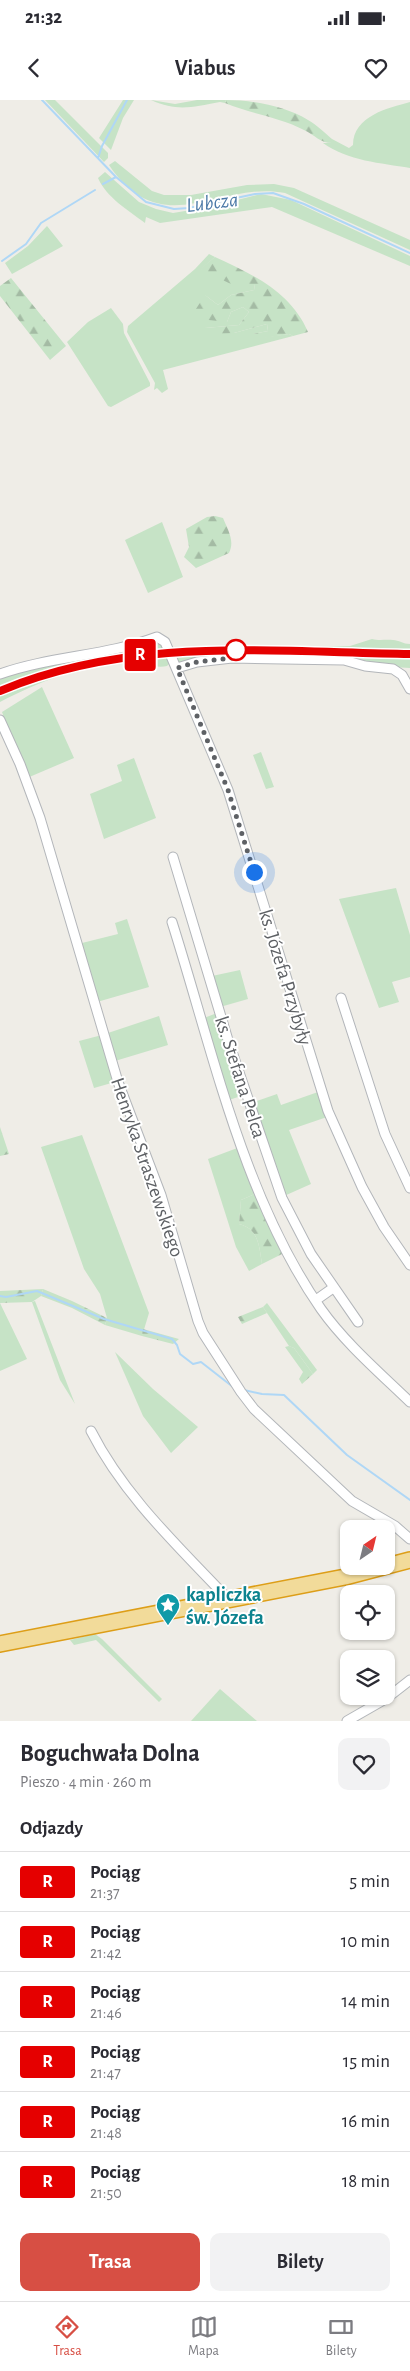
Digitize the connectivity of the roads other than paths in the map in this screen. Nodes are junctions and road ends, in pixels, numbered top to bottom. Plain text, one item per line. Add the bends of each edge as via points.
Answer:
1 (177, 668) junction
2 (0, 674) edge
3 (410, 690) edge
4 (0, 720) edge
5 (173, 857) dead end
6 (172, 922) dead end
7 (341, 998) dead end
8 (410, 1188) edge
9 (410, 1265) edge
10 (333, 1288) junction
11 (316, 1300) junction
12 (358, 1322) dead end
13 (410, 1402) edge
14 (91, 1431) dead end
15 (410, 1539) edge
16 (410, 1560) edge
17 (229, 1600) junction
18 (0, 1644) edge
19 (410, 1680) edge
20 (351, 1720) edge

1 - 2 street, ks. Józefa Przybyły via 165,642 156,638 120,649 50,660
1 - 3 street via 232,658 344,660 393,669 402,675
1 - 9 street, ks. Józefa Przybyły via 228,790 328,1111 362,1187
4 - 15 street, Henryka Straszewskiego via 40,818 118,1082 161,1195 203,1333 254,1409 352,1501 395,1526
5 - 10 street, ks. Stefana Pelca via 228,1040 282,1198
6 - 11 street, ks. Stefana Pelca via 249,1164 283,1246
7 - 8 street via 385,1134
10 - 11 street
10 - 12 street, ks. Stefana Pelca
11 - 13 street, ks. Stefana Pelca via 348,1340
14 - 17 street via 112,1466 146,1511
16 - 17 highway via 345,1577
17 - 18 highway
19 - 20 street

